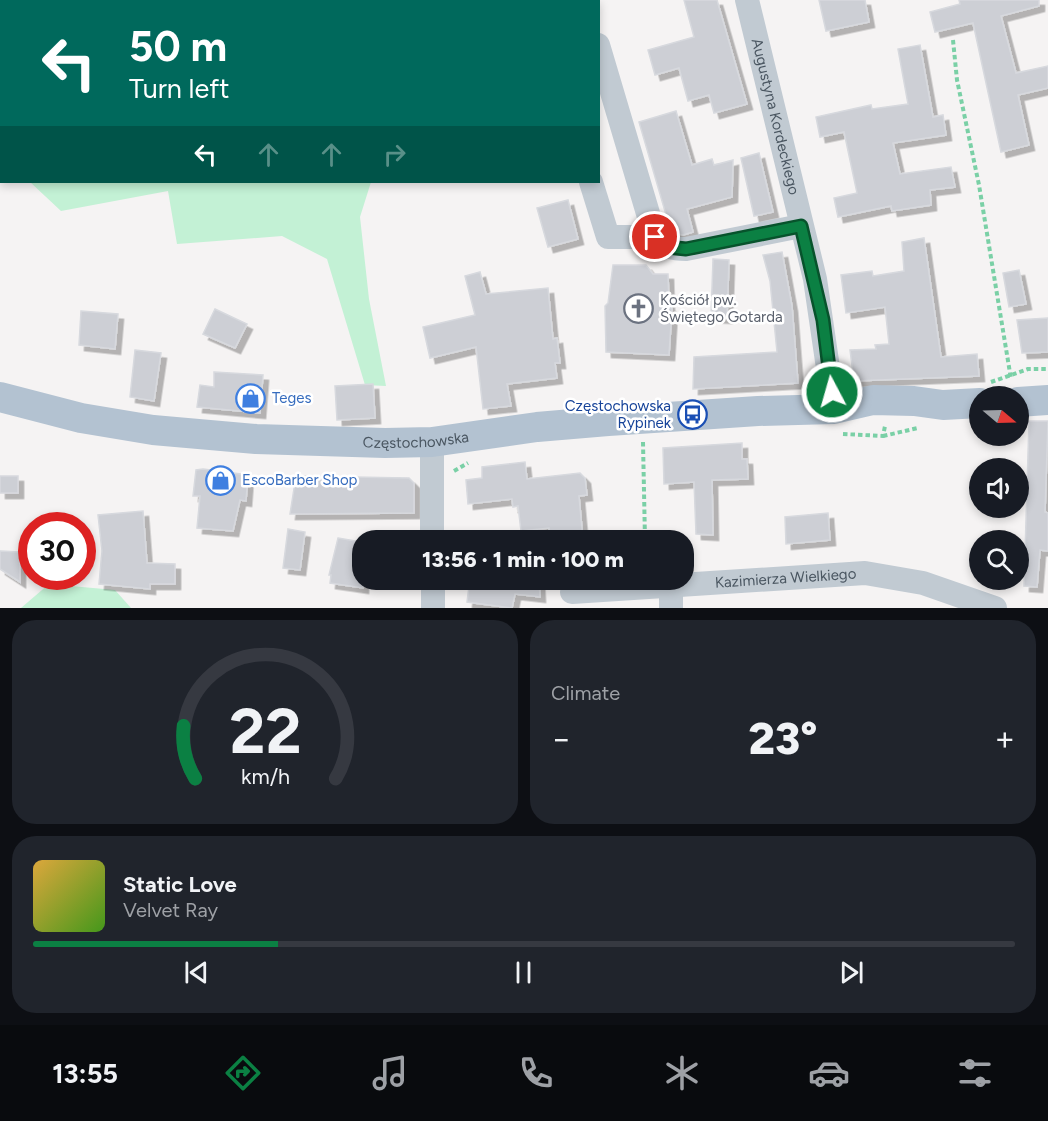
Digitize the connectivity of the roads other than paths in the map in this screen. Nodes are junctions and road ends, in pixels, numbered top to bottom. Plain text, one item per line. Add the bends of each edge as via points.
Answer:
1 (747, 0) edge
2 (600, 52) edge
3 (591, 183) edge
4 (801, 226) junction
5 (655, 237) junction
6 (1029, 396) edge
7 (0, 397) edge
8 (1048, 400) edge
9 (969, 404) edge
10 (834, 410) junction
11 (432, 442) junction
12 (432, 530) edge
13 (433, 590) edge
14 (572, 592) dead end
15 (671, 597) edge
16 (433, 608) edge
17 (995, 608) edge

1 - 4 street, Augustyna Kordeckiego
2 - 5 street
3 - 5 street via 608,237
4 - 5 street via 686,249 667,247
4 - 10 street, Augustyna Kordeckiego via 823,320
6 - 8 main road
7 - 11 main road, Częstochowska via 81,418 153,430 313,441
9 - 10 main road, Częstochowska via 873,400
10 - 11 main road, Częstochowska via 748,411 608,421
11 - 12 street
13 - 16 street
14 - 15 street, Kazimierza Wielkiego
15 - 17 street, Kazimierza Wielkiego via 865,573 923,583

